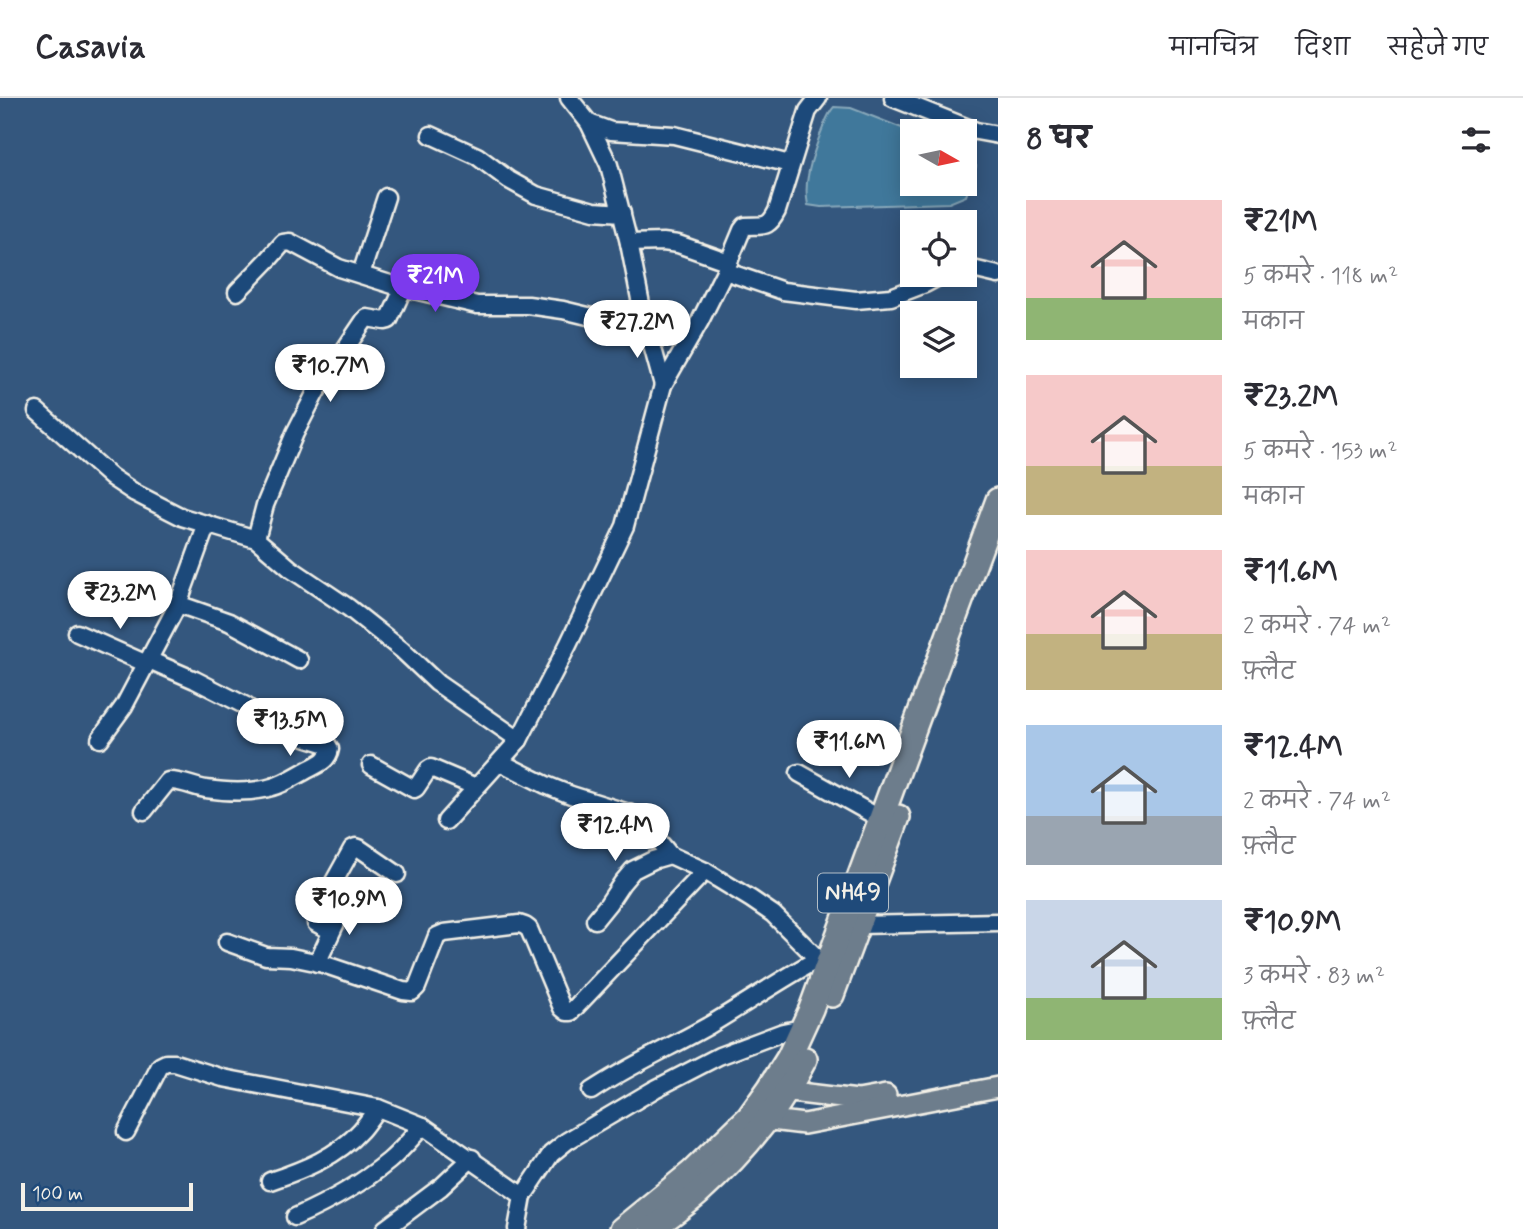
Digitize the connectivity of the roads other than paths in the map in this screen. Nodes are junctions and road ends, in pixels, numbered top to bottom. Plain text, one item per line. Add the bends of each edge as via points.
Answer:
1 (569, 98) edge
2 (818, 98) edge
3 (892, 98) edge
4 (589, 123) junction
5 (431, 135) dead end
6 (998, 135) edge
7 (790, 164) junction
8 (386, 197) dead end
9 (622, 214) junction
10 (629, 243) junction
11 (727, 266) junction
12 (977, 270) edge
13 (361, 274) junction
14 (998, 275) edge
15 (404, 287) junction
16 (917, 287) edge
17 (237, 292) dead end
18 (647, 324) junction
19 (663, 385) junction
20 (37, 411) dead end
21 (998, 500) edge
22 (208, 524) junction
23 (256, 538) junction
24 (998, 541) edge
25 (178, 604) junction
26 (78, 633) dead end
27 (299, 660) dead end
28 (148, 662) junction
29 (100, 739) dead end
30 (519, 740) junction
31 (500, 762) junction
32 (371, 765) dead end
33 (799, 773) dead end
34 (476, 787) junction
35 (144, 811) dead end
36 (881, 819) junction
37 (446, 821) dead end
38 (670, 855) junction
39 (705, 871) junction
40 (397, 874) dead end
41 (349, 895) dead end
42 (595, 920) dead end
43 (998, 922) edge
44 (859, 925) junction
45 (331, 930) junction
46 (228, 942) dead end
47 (822, 962) junction
48 (317, 963) junction
49 (802, 1028) junction
50 (998, 1076) edge
51 (998, 1087) edge
52 (778, 1090) junction
53 (591, 1091) dead end
54 (378, 1108) junction
55 (758, 1119) junction
56 (423, 1126) junction
57 (126, 1132) dead end
58 (472, 1158) junction
59 (270, 1181) dead end
60 (523, 1196) junction
61 (295, 1217) dead end
62 (385, 1229) edge
63 (517, 1229) edge
64 (622, 1229) edge
65 (652, 1229) edge

1 - 4 street
2 - 7 street via 808,111
3 - 6 street
4 - 7 street via 611,131 674,135
4 - 9 street via 609,165
5 - 9 street via 477,156 536,195
7 - 11 street via 771,222 745,226
8 - 13 street
9 - 10 street
10 - 11 street via 678,244
10 - 18 street
11 - 16 street via 783,291 856,300 891,297
11 - 19 street
12 - 14 street
13 - 15 street
13 - 17 street via 339,268 290,242 283,243
15 - 18 street via 477,305 528,305 617,323
15 - 23 street via 388,320 364,321 316,392 264,505
18 - 19 street
19 - 30 street via 625,527
20 - 22 street via 135,494
21 - 36 highway, NH49
22 - 23 street
22 - 25 street
23 - 30 street via 291,569 349,608 437,683
24 - 44 highway, NH49
25 - 27 street via 229,622
25 - 28 street
26 - 28 street
28 - 29 street
28 - 35 street via 246,706 275,728 327,744 330,749 322,762 275,786 222,791 168,782
30 - 31 street
31 - 34 street
31 - 38 street via 546,785 638,816
32 - 34 street via 414,789 432,768
33 - 36 street
34 - 37 street
36 - 47 highway, NH49
38 - 39 street
38 - 42 street via 633,870
39 - 47 street via 773,914
39 - 48 street via 567,1013 529,929 519,924 437,936 412,992
40 - 45 street via 359,848 352,849 316,914 316,923
41 - 45 street
43 - 44 street
44 - 52 highway, NH49 via 810,1048
45 - 48 street
46 - 48 street via 266,956
47 - 49 highway, NH49
47 - 53 street
49 - 52 highway, NH49
49 - 60 street via 719,1056 567,1141 551,1154
50 - 52 main road via 858,1100
51 - 55 main road via 804,1124
52 - 55 highway, NH49
54 - 56 street
54 - 57 street via 166,1063 160,1066
54 - 59 street via 339,1149 312,1166
55 - 64 highway, NH49
55 - 65 highway, NH49 via 751,1140 698,1193
56 - 58 street
56 - 61 street via 391,1160 352,1189
58 - 60 street
58 - 62 street
60 - 63 street

